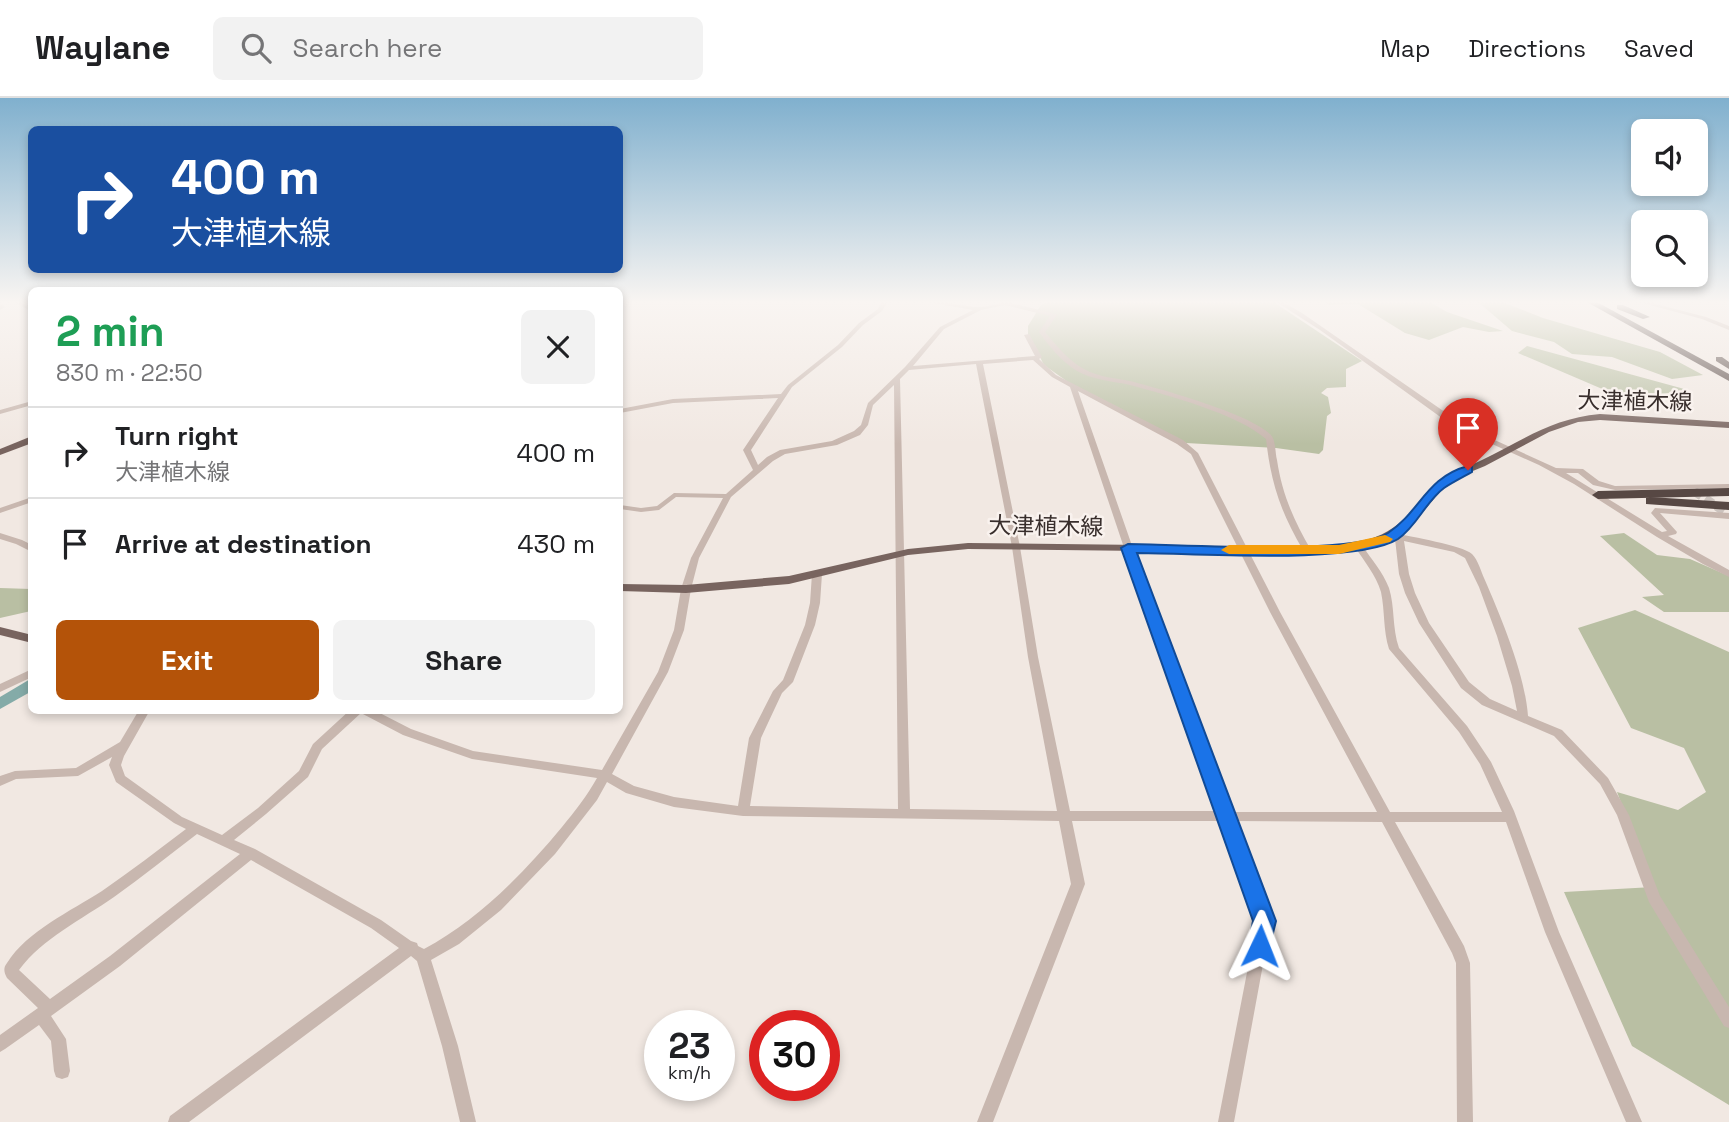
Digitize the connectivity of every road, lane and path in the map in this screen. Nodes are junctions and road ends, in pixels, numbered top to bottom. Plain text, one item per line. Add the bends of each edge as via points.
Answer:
1 (836, 349) edge
2 (924, 349) edge
3 (1035, 349) edge
4 (1059, 349) edge
5 (1350, 349) edge
6 (1666, 349) edge
7 (1674, 349) edge
8 (1686, 349) edge
9 (1035, 358) junction
10 (1719, 359) dead end
11 (979, 362) junction
12 (1729, 366) edge
13 (908, 368) junction
14 (1729, 372) edge
15 (1729, 378) edge
16 (897, 379) junction
17 (1729, 385) edge
18 (1073, 386) junction
19 (782, 397) junction
20 (28, 404) edge
21 (623, 410) edge
22 (0, 412) edge
23 (1729, 425) edge
24 (28, 441) edge
25 (1511, 449) junction
26 (0, 452) edge
27 (757, 470) junction
28 (1555, 470) junction
29 (1729, 486) edge
30 (1729, 492) edge
31 (728, 496) junction
32 (1603, 497) junction
33 (28, 500) edge
34 (623, 507) edge
35 (0, 511) edge
36 (1728, 512) edge
37 (1660, 535) junction
38 (0, 536) edge
39 (1396, 537) junction
40 (28, 547) edge
41 (1016, 547) junction
42 (1359, 547) junction
43 (1128, 548) junction
44 (1246, 550) junction
45 (1307, 550) junction
46 (901, 554) junction
47 (817, 574) junction
48 (1729, 574) edge
49 (623, 588) edge
50 (686, 589) junction
51 (0, 631) edge
52 (28, 638) edge
53 (28, 674) edge
54 (0, 688) edge
55 (143, 714) edge
56 (352, 714) edge
57 (372, 714) edge
58 (1523, 716) junction
59 (123, 746) junction
60 (604, 775) junction
61 (0, 781) edge
62 (743, 811) junction
63 (904, 814) junction
64 (1225, 815) junction
65 (1063, 816) junction
66 (1387, 816) junction
67 (1509, 817) junction
68 (196, 828) junction
69 (223, 841) junction
70 (250, 853) junction
71 (417, 952) junction
72 (45, 1012) junction
73 (1729, 1021) edge
74 (0, 1044) edge
75 (62, 1071) dead end
76 (176, 1122) edge
77 (468, 1122) edge
78 (985, 1122) edge
79 (1226, 1122) edge
80 (1465, 1122) edge
81 (1634, 1122) edge

1 - 19 street
2 - 13 street
3 - 9 street via 1039,357
4 - 45 street via 1080,370 1226,414 1265,432 1285,515
5 - 25 street via 1447,418
6 - 17 highway
7 - 15 highway
8 - 14 highway
9 - 11 street
9 - 18 street
10 - 12 highway
11 - 13 street
11 - 41 street
13 - 16 street
16 - 27 street via 870,404 857,433 834,443 783,452
16 - 46 street
18 - 43 street
18 - 44 street via 1195,453
19 - 21 street via 673,401
19 - 27 street via 747,450
20 - 22 street
23 - 25 main road, 大津植木線 via 1577,419
24 - 26 main road
25 - 28 street
25 - 39 main road, 大津植木線 via 1438,486
27 - 31 street
28 - 29 street via 1580,471 1596,483 1615,488
28 - 32 street
30 - 32 highway
31 - 34 street via 674,495 659,508
31 - 50 street via 695,558
32 - 36 highway
32 - 37 street
33 - 35 street
36 - 37 street via 1658,510 1656,517 1673,532
37 - 48 street
38 - 40 street
39 - 42 main road, 大津植木線
39 - 58 street via 1406,584 1447,660 1479,698
39 - 58 street via 1469,556 1522,697
41 - 43 main road, 大津植木線
41 - 46 main road, 大津植木線
41 - 65 street
42 - 45 main road, 大津植木線
42 - 67 street via 1386,593 1388,634 1394,649 1474,745
43 - 44 main road, 大津植木線
43 - 64 street
44 - 45 main road, 大津植木線
44 - 66 street
46 - 47 main road, 大津植木線
46 - 63 street
47 - 50 main road, 大津植木線
47 - 62 street via 810,625 788,682 778,691 755,738
49 - 50 main road, 大津植木線
50 - 60 street via 679,630 663,672
51 - 52 main road
53 - 54 street
55 - 59 street
56 - 69 street via 317,747 304,774
57 - 60 street via 472,755
58 - 73 street via 1558,733 1604,782 1623,815 1654,898
59 - 61 street via 78,772 15,775
59 - 68 street via 116,765 120,779
60 - 62 street via 657,798
60 - 71 street via 593,797 496,906 454,940
62 - 63 street
63 - 65 street
64 - 65 street
64 - 66 street
64 - 79 street via 1264,921
65 - 78 street via 1078,884
66 - 67 street
66 - 80 street via 1460,950
67 - 81 street via 1552,932
68 - 69 street
68 - 72 street via 15,962 12,973
69 - 70 street
70 - 71 street
70 - 72 street
71 - 76 street
71 - 77 street via 450,1046
72 - 74 street
72 - 75 street via 58,1039

